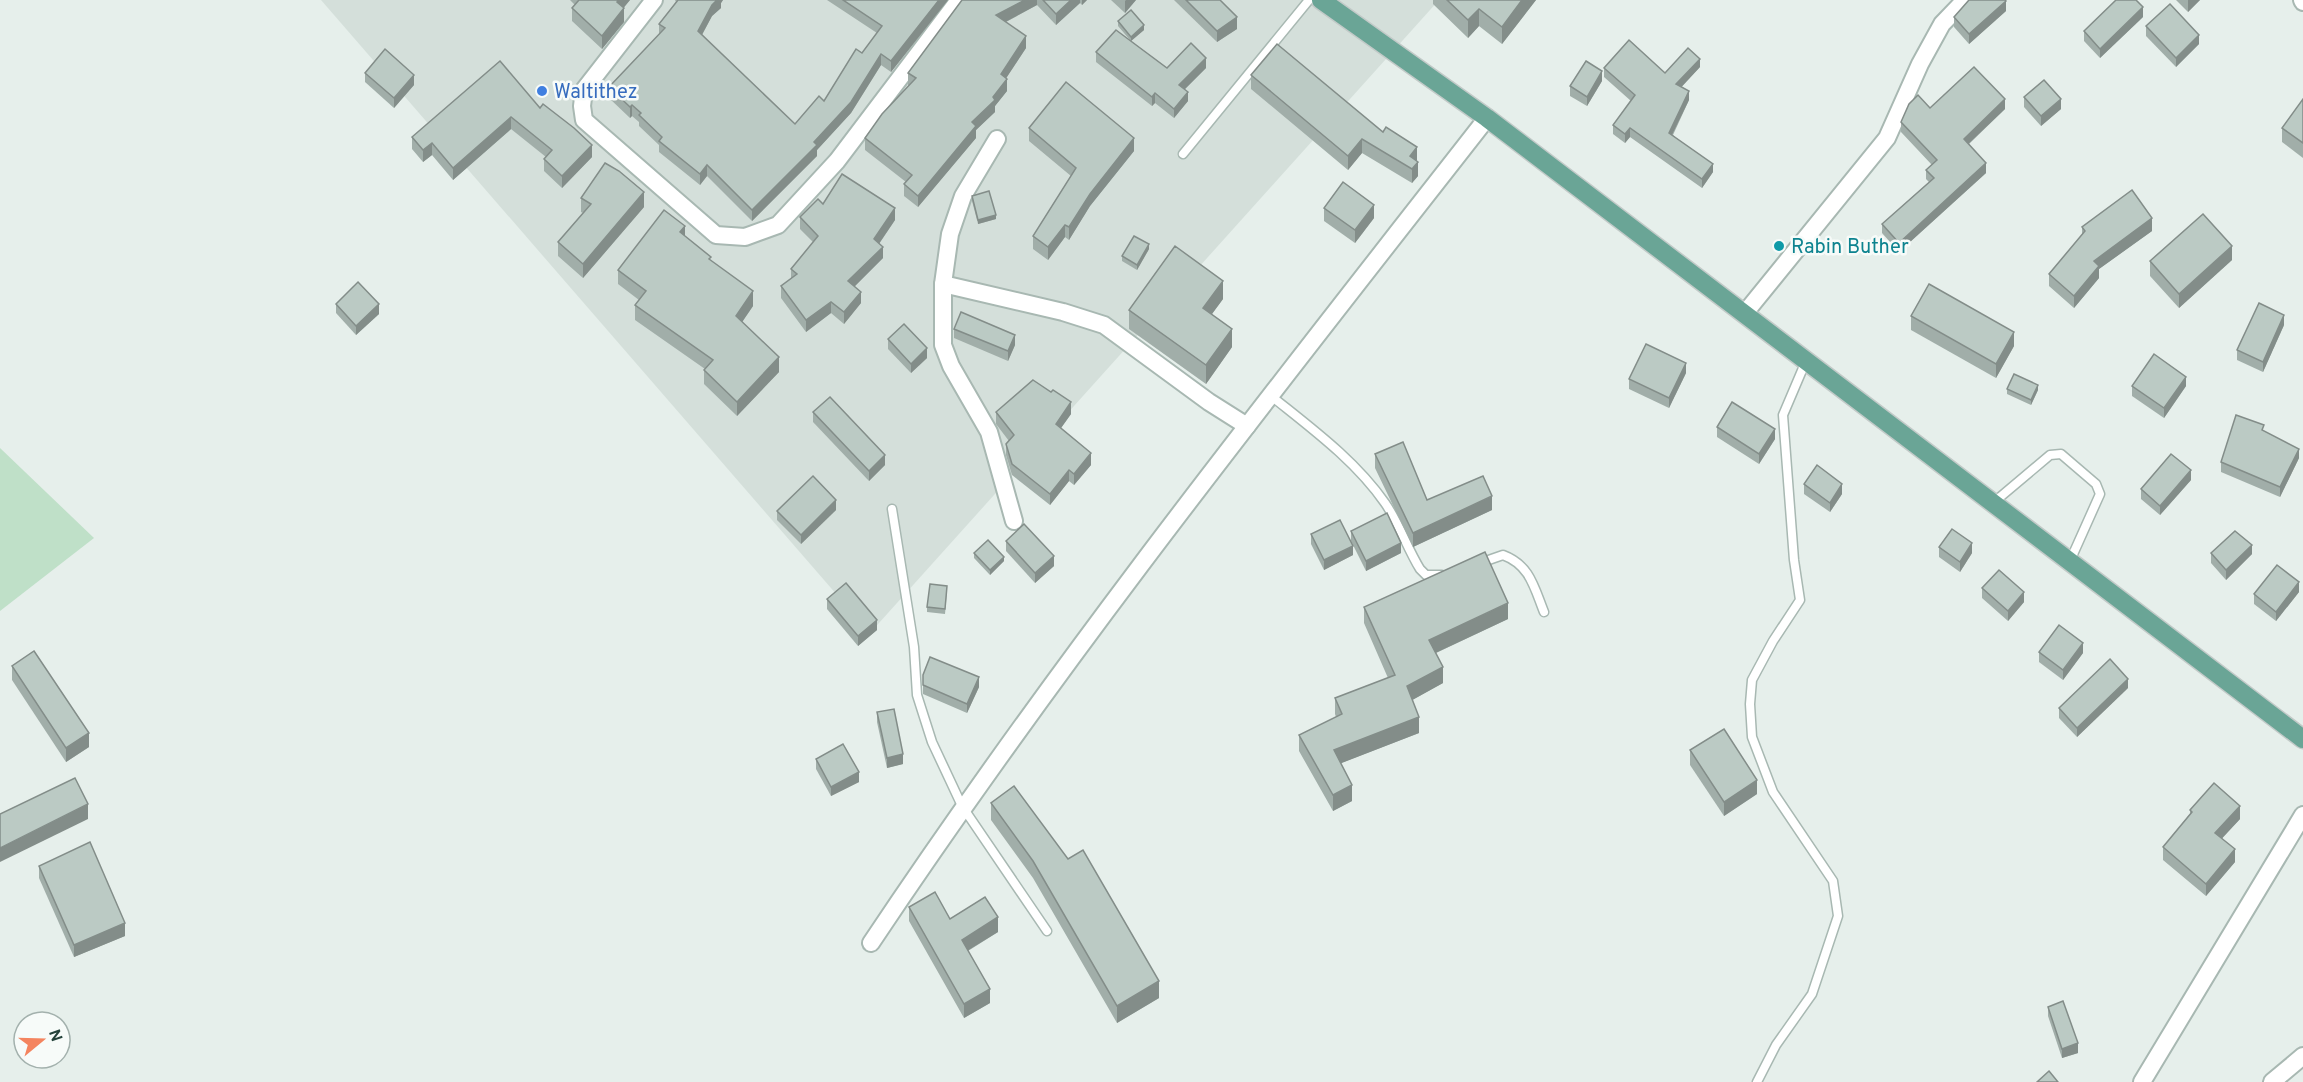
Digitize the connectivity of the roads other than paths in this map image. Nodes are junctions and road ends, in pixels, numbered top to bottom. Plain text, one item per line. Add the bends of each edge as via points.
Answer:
1 (654, 0) edge
2 (959, 0) edge
3 (1309, 0) edge
4 (1321, 0) edge
5 (1965, 0) edge
6 (1487, 118) junction
7 (998, 139) dead end
8 (1183, 154) dead end
9 (943, 284) junction
10 (1745, 313) junction
11 (1806, 360) junction
12 (1270, 395) junction
13 (1247, 426) junction
14 (1993, 502) junction
15 (891, 509) dead end
16 (1014, 521) dead end
17 (2070, 561) junction
18 (1470, 566) edge
19 (1449, 574) edge
20 (1544, 612) dead end
21 (2303, 739) edge
22 (962, 806) junction
23 (2303, 815) edge
24 (1047, 930) dead end
25 (871, 943) dead end
26 (2303, 1056) edge
27 (1757, 1082) edge
28 (2142, 1082) edge
29 (2272, 1082) edge

1 - 2 street via 584,90 584,120 716,235 745,237 778,225 837,161
3 - 8 lane
4 - 6 main road
5 - 10 street via 1942,24 1887,138
6 - 10 main road
6 - 12 street
7 - 9 street via 963,196 950,234
9 - 13 street via 1104,325
9 - 16 street via 943,345 989,432
10 - 11 main road
11 - 14 main road
11 - 27 lane via 1783,415 1800,600 1752,680 1750,704 1752,736 1773,792 1833,881 1838,916 1812,994 1776,1045
12 - 13 street
12 - 19 lane via 1361,473 1386,505 1420,569 1434,577
13 - 22 street
14 - 17 main road
14 - 17 lane via 2050,455 2061,454 2096,484 2100,494
15 - 22 lane via 914,647 917,696 932,742
17 - 21 main road
18 - 20 lane via 1503,555 1517,560
22 - 24 lane
22 - 25 street
23 - 28 street
26 - 29 street

